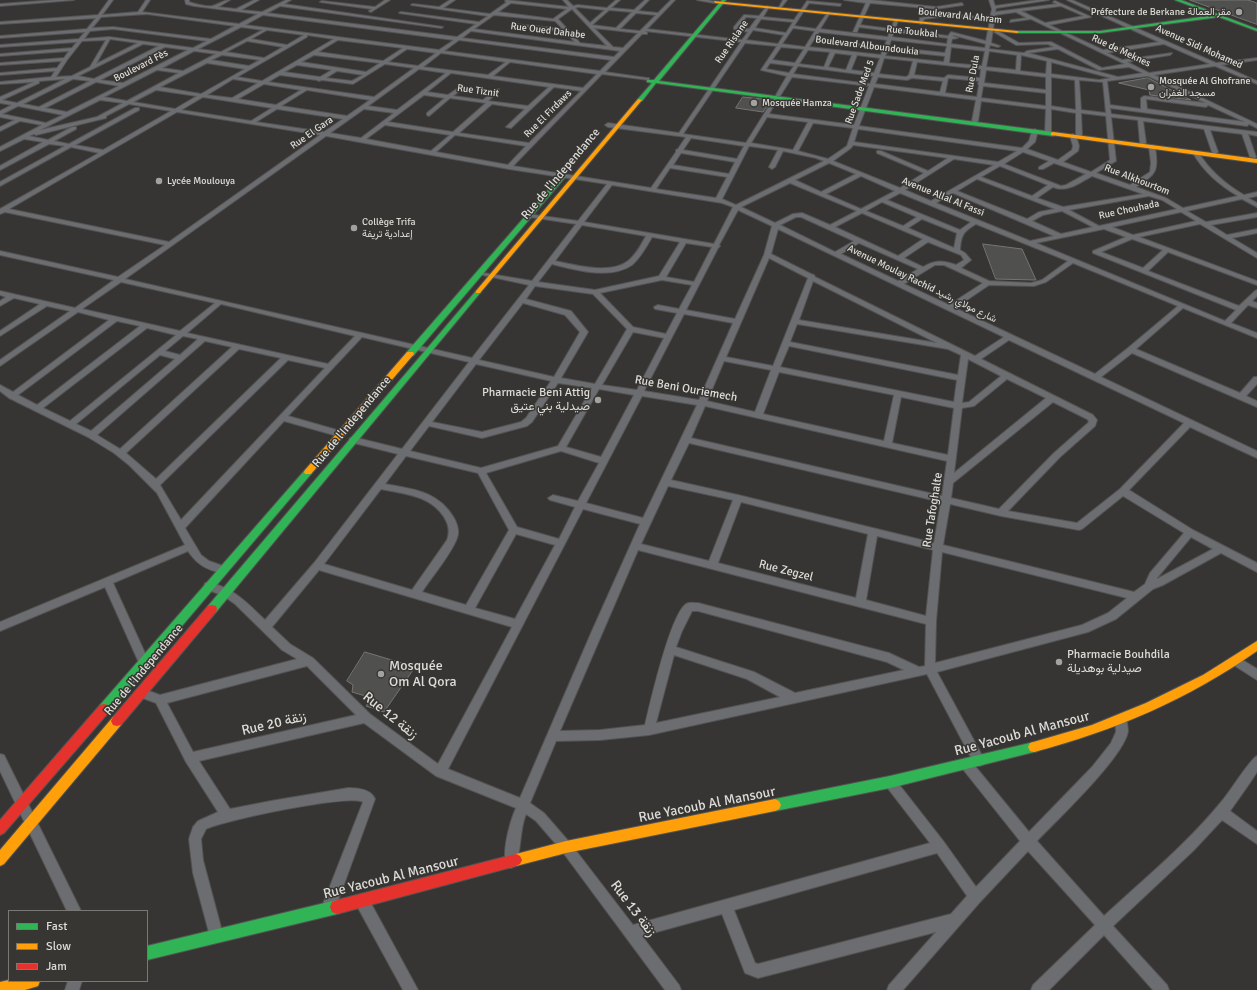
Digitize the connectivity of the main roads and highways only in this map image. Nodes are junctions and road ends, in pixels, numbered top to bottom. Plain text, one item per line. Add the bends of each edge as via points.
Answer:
1 (1177, 0) edge
2 (719, 1) edge
3 (1220, 16) junction
4 (1256, 29) edge
5 (651, 80) junction
6 (864, 108) junction
7 (612, 125) junction
8 (1048, 132) junction
9 (1147, 145) junction
10 (1256, 159) edge
11 (1257, 645) edge
12 (0, 829) edge
13 (0, 860) edge
14 (148, 953) edge
15 (28, 982) edge
16 (0, 988) edge

1 - 3 main road
2 - 3 main road, Boulevard Al Ahram via 993,31 1065,34
2 - 5 main road, Rue de l'Independance
3 - 4 main road
5 - 6 main road
5 - 7 main road, Rue de l'Independance
6 - 8 main road
6 - 8 main road
7 - 12 main road, Rue de l'Independance via 530,215
7 - 13 main road, Rue de l'Independance via 541,217
8 - 9 main road
9 - 10 main road
9 - 10 main road
11 - 14 main road, Rue Yacoub Al Mansour via 1236,661 1194,685 1121,720 1071,738 890,782 566,847 362,901
15 - 16 main road

